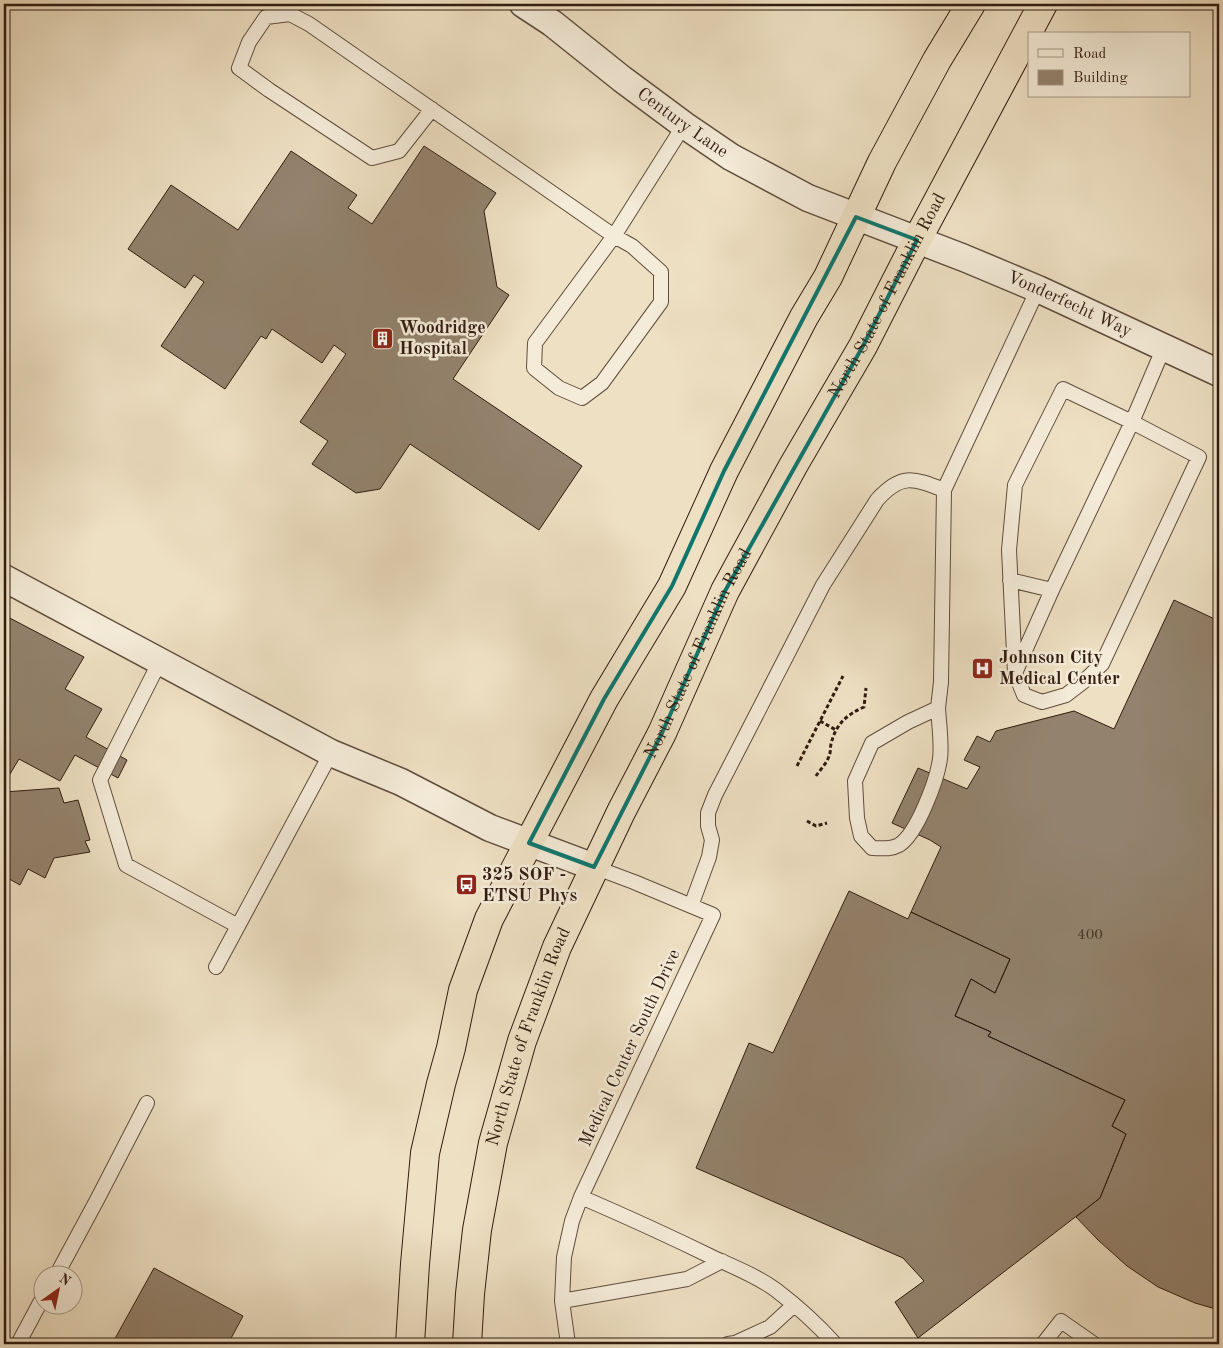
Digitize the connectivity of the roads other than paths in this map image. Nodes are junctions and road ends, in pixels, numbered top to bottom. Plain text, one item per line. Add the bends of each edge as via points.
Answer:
1 (523, 4) edge
2 (971, 4) edge
3 (1043, 4) edge
4 (1028, 32) edge
5 (1028, 32) edge
6 (432, 109) junction
7 (684, 125) junction
8 (856, 217) junction
9 (614, 236) junction
10 (917, 240) junction
11 (1038, 289) junction
12 (1164, 347) junction
13 (1219, 373) edge
14 (1132, 422) junction
15 (944, 490) junction
16 (4, 578) edge
17 (1010, 580) junction
18 (1052, 590) junction
19 (160, 662) junction
20 (1014, 673) junction
21 (938, 708) junction
22 (331, 753) junction
23 (529, 842) junction
24 (594, 867) junction
25 (691, 906) junction
26 (238, 926) junction
27 (216, 967) dead end
28 (147, 1102) dead end
29 (581, 1197) junction
30 (722, 1261) junction
31 (61, 1266) edge
32 (562, 1301) junction
33 (794, 1305) junction
34 (33, 1316) edge
35 (18, 1344) edge
36 (410, 1344) edge
37 (467, 1344) edge
38 (568, 1344) edge
39 (728, 1344) edge
40 (835, 1344) edge
41 (1044, 1344) edge
42 (1094, 1344) edge

1 - 7 street, Century Lane
2 - 8 highway via 932,69
3 - 5 highway, North State of Franklin Road
4 - 10 highway, North State of Franklin Road
6 - 6 lane via 290,14 266,17 249,42 239,68 372,158 399,151
6 - 9 lane
7 - 8 street, Century Lane via 731,157 808,198
7 - 9 lane
8 - 10 street, Century Lane
8 - 23 highway via 828,277 724,471 672,586 604,699
9 - 9 lane via 632,246 661,272 661,302 602,383 582,398 559,388 534,368 535,343
10 - 11 street, Vonderfecht Way
10 - 24 highway, North State of Franklin Road via 863,346 725,591 662,733
11 - 12 street, Vonderfecht Way
11 - 15 lane
12 - 13 street, Vonderfecht Way
12 - 14 lane
14 - 17 lane via 1062,389 1015,485 1009,550
14 - 18 lane
14 - 20 lane via 1199,457 1144,576 1102,664 1066,695 1042,702 1024,695
15 - 21 lane
15 - 25 lane via 921,481 906,480 886,490 823,585 715,795 708,813 712,840 709,857
16 - 19 street
17 - 18 lane
17 - 20 lane
18 - 20 lane
19 - 22 street
19 - 26 lane via 100,780 126,865
21 - 21 lane via 872,743 855,782 861,836 872,848 889,849 900,845 924,809 941,758
22 - 23 street via 401,782 490,828
22 - 26 lane
23 - 24 street
23 - 36 highway via 489,919 462,990 425,1153
24 - 25 lane
24 - 37 highway, North State of Franklin Road via 539,991 493,1142 477,1230
25 - 29 lane, Medical Center South Drive via 713,915
26 - 27 lane
28 - 31 lane
29 - 30 lane
29 - 32 lane, Medical Center South Drive via 564,1257
30 - 32 lane via 687,1279
30 - 33 lane via 755,1277
32 - 38 lane, Medical Center South Drive
33 - 39 lane via 770,1327
33 - 40 lane
34 - 35 lane
41 - 42 lane via 1061,1321

